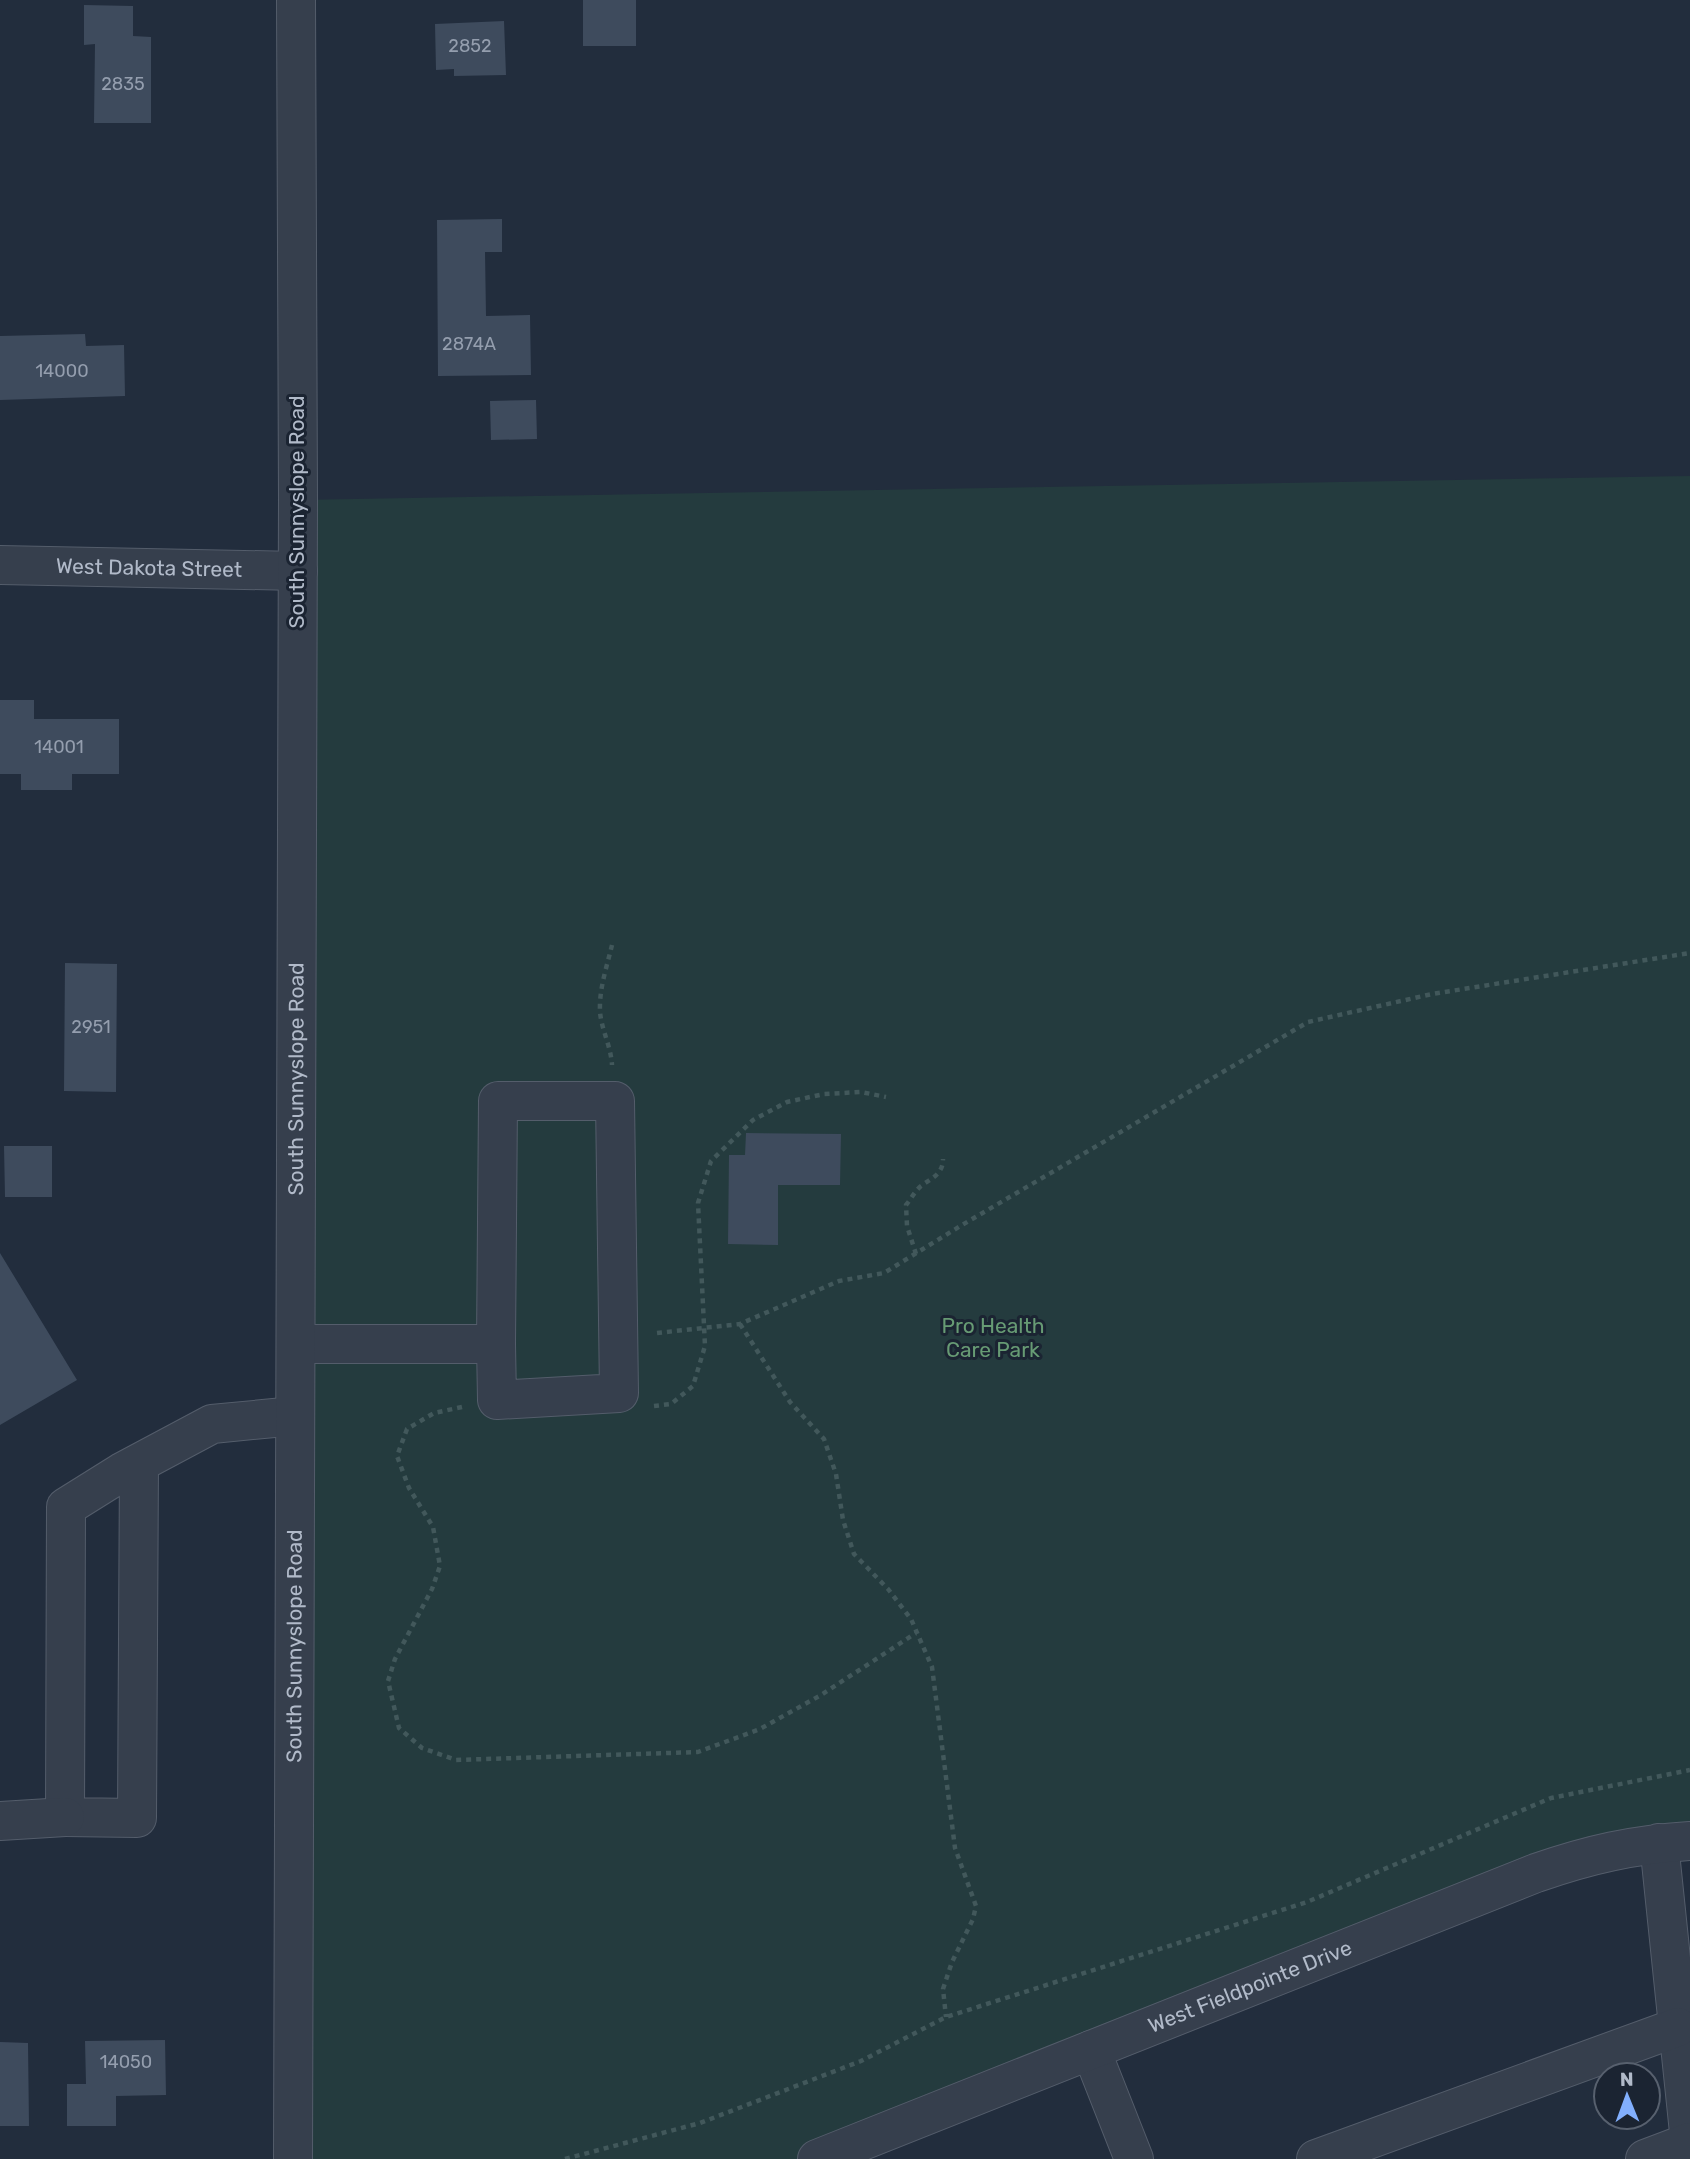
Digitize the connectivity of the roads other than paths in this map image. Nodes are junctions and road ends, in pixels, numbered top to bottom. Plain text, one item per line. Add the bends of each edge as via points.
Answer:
1 (296, 0) edge
2 (0, 565) edge
3 (298, 571) junction
4 (296, 1344) junction
5 (496, 1344) junction
6 (295, 1416) junction
7 (139, 1463) junction
8 (65, 1817) junction
9 (0, 1821) edge
10 (1675, 1842) edge
11 (1678, 2027) junction
12 (1091, 2050) junction
13 (1687, 2091) edge
14 (1690, 2142) edge
15 (868, 2149) edge
16 (293, 2159) edge
17 (817, 2159) edge
18 (1133, 2159) edge
19 (1316, 2159) edge
20 (1645, 2159) edge
21 (1686, 2159) edge

1 - 3 street, South Sunnyslope Road
2 - 3 street, West Dakota Street
3 - 4 street, South Sunnyslope Road
4 - 5 street
4 - 6 street, South Sunnyslope Road
5 - 5 street via 497,1400 619,1393 615,1101 498,1101
6 - 7 street via 212,1424
6 - 16 street, South Sunnyslope Road
7 - 8 street via 66,1507
7 - 8 street via 137,1818
8 - 9 street
10 - 11 street
10 - 12 street, West Fieldpointe Drive via 1589,1855 1536,1873
11 - 13 street
11 - 19 street
12 - 15 street, West Fieldpointe Drive
12 - 18 street
13 - 14 street
14 - 20 street
14 - 21 street
15 - 17 street, West Fieldpointe Drive

